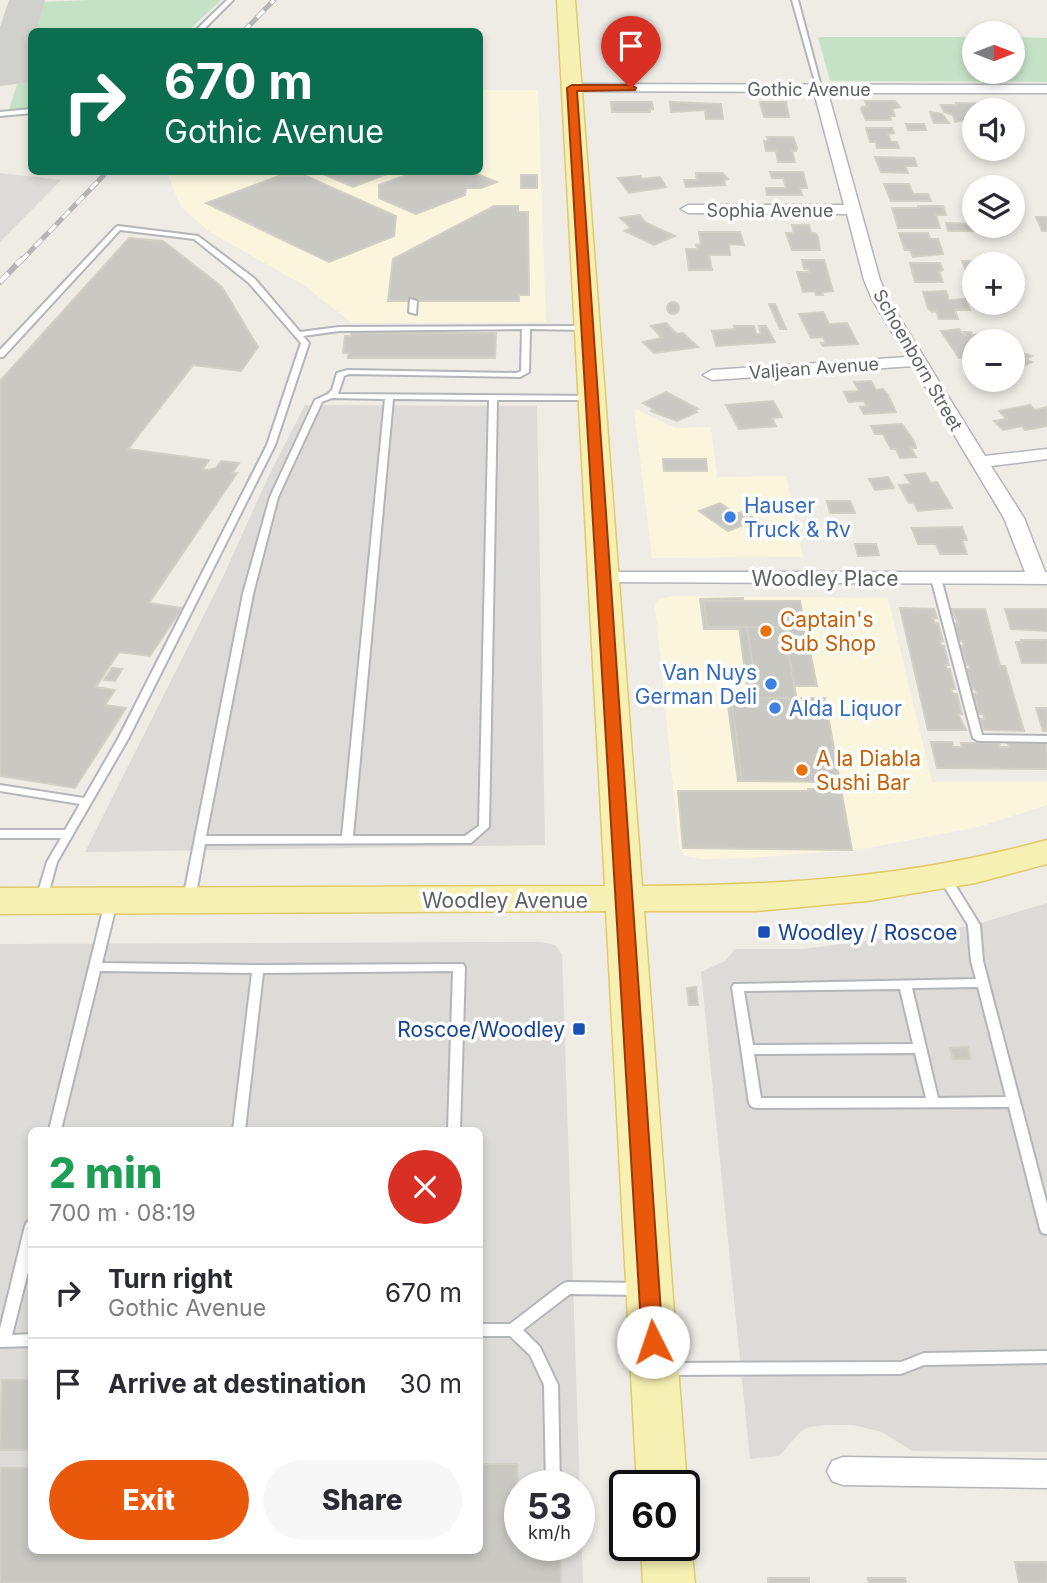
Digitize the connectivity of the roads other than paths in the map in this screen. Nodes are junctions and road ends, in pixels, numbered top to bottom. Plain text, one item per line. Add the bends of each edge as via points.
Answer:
1 (230, 0) edge
2 (566, 0) edge
3 (795, 0) edge
4 (201, 28) edge
5 (572, 88) junction
6 (820, 89) junction
7 (1047, 89) edge
8 (28, 111) edge
9 (0, 114) edge
10 (688, 209) dead end
11 (853, 210) junction
12 (413, 301) dead end
13 (413, 312) dead end
14 (526, 327) junction
15 (588, 328) junction
16 (300, 334) junction
17 (0, 355) edge
18 (916, 361) junction
19 (712, 375) dead end
20 (331, 396) junction
21 (389, 397) junction
22 (494, 398) junction
23 (592, 398) junction
24 (1047, 454) edge
25 (978, 462) junction
26 (936, 578) junction
27 (1042, 578) edge
28 (604, 579) junction
29 (1047, 739) edge
30 (0, 788) edge
31 (86, 802) junction
32 (0, 834) edge
33 (67, 834) junction
34 (200, 840) junction
35 (347, 840) junction
36 (1047, 852) edge
37 (945, 878) junction
38 (626, 899) junction
39 (112, 900) junction
40 (0, 901) edge
41 (42, 901) junction
42 (189, 901) junction
43 (95, 967) junction
44 (258, 969) junction
45 (982, 983) junction
46 (905, 984) junction
47 (920, 1048) junction
48 (747, 1050) junction
49 (933, 1102) junction
50 (1014, 1102) junction
51 (56, 1127) edge
52 (239, 1127) edge
53 (454, 1127) edge
54 (1047, 1229) edge
55 (28, 1241) edge
56 (650, 1289) junction
57 (483, 1330) edge
58 (513, 1330) junction
59 (28, 1340) edge
60 (2, 1341) edge
61 (1047, 1357) edge
62 (655, 1369) junction
63 (552, 1470) edge
64 (661, 1470) edge
65 (843, 1471) dead end
66 (1047, 1474) edge
67 (667, 1561) edge
68 (669, 1583) edge

1 - 4 lane
2 - 5 main road
3 - 6 lane
5 - 6 street, Gothic Avenue
5 - 15 main road
6 - 7 street, Gothic Avenue
6 - 11 street, Schoenborn Street
8 - 9 lane
10 - 11 street, Sophia Avenue
11 - 18 street, Schoenborn Street via 880,299
12 - 13 lane
14 - 15 lane
14 - 16 lane via 339,329
14 - 20 lane via 525,372 517,375 348,372 340,375
15 - 23 main road
16 - 17 lane via 252,281 196,237 117,228
16 - 31 lane via 305,347 271,445 146,695
18 - 19 street, Valjean Avenue
18 - 25 street, Schoenborn Street
20 - 21 lane
20 - 34 lane via 319,400 274,497 248,594
21 - 22 lane
21 - 35 lane
22 - 23 lane
22 - 35 lane via 484,827 467,840
23 - 28 main road
24 - 25 street
25 - 27 street, Schoenborn Street via 1014,518
26 - 27 street, Woodley Place
26 - 28 street, Woodley Place
26 - 29 lane via 978,738
28 - 38 main road
30 - 31 lane
31 - 33 lane
32 - 33 lane
33 - 41 lane via 52,862
34 - 35 lane
34 - 42 lane
36 - 37 main road, Woodley Avenue
37 - 38 main road, Woodley Avenue via 836,894
37 - 45 lane via 974,925
38 - 42 main road, Woodley Avenue
38 - 56 main road
39 - 41 main road, Woodley Avenue
39 - 42 main road, Woodley Avenue
39 - 43 lane
40 - 41 main road, Woodley Avenue
43 - 44 lane
43 - 51 lane
44 - 52 lane
44 - 53 lane via 459,967
45 - 46 lane
45 - 50 lane
46 - 47 lane
46 - 48 lane via 738,987
47 - 48 lane
47 - 49 lane
48 - 49 lane via 755,1103
49 - 50 lane
50 - 54 lane
55 - 60 lane
56 - 58 lane via 567,1287
56 - 62 main road
57 - 58 lane
58 - 63 lane via 535,1351 551,1385
59 - 60 lane
61 - 62 lane via 924,1359 901,1368
62 - 64 main road
65 - 66 street
67 - 68 main road

